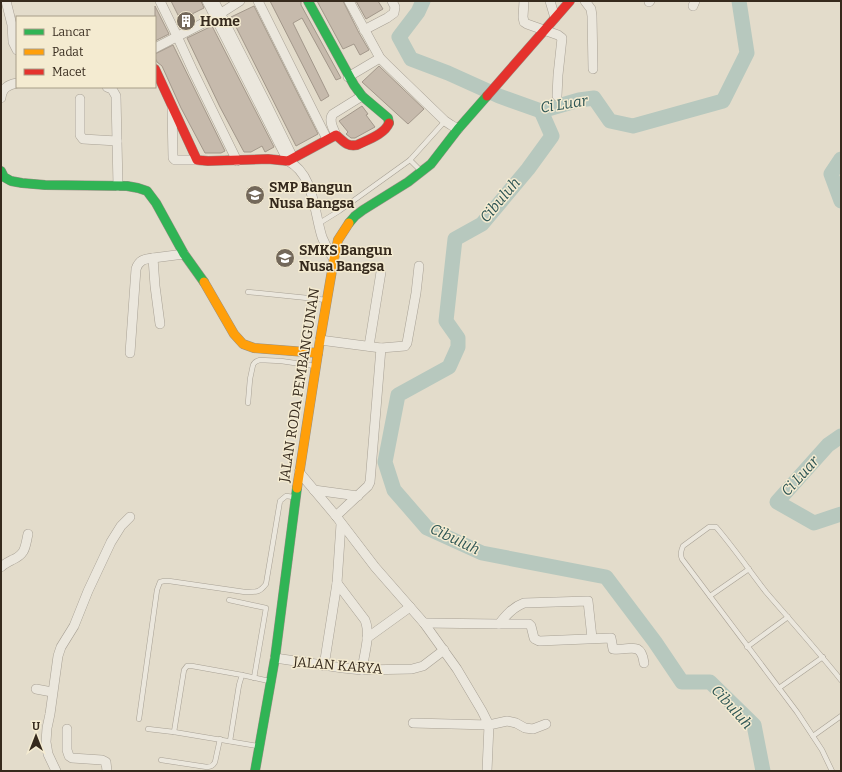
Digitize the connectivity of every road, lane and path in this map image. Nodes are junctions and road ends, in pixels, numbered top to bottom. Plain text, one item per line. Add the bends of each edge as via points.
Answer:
1 (6, 1) edge
2 (160, 1) edge
3 (207, 1) edge
4 (214, 1) edge
5 (240, 1) edge
6 (258, 1) edge
7 (308, 1) edge
8 (349, 1) edge
9 (392, 1) edge
10 (524, 1) edge
11 (550, 1) edge
12 (570, 1) edge
13 (585, 1) edge
14 (218, 15) junction
15 (555, 18) junction
16 (364, 30) junction
17 (545, 30) junction
18 (177, 36) junction
19 (156, 47) edge
20 (16, 48) edge
21 (380, 58) junction
22 (593, 69) dead end
23 (156, 71) edge
24 (348, 77) junction
25 (16, 83) edge
26 (110, 88) edge
27 (362, 96) junction
28 (557, 96) dead end
29 (1, 98) edge
30 (80, 99) dead end
31 (172, 106) junction
32 (445, 121) junction
33 (458, 129) junction
34 (332, 137) junction
35 (117, 141) junction
36 (197, 160) junction
37 (237, 160) junction
38 (410, 160) junction
39 (291, 161) junction
40 (1, 171) edge
41 (422, 171) junction
42 (118, 186) junction
43 (318, 224) junction
44 (184, 254) junction
45 (153, 258) junction
46 (334, 259) junction
47 (419, 266) dead end
48 (381, 272) dead end
49 (248, 292) dead end
50 (327, 300) junction
51 (160, 324) dead end
52 (320, 340) junction
53 (369, 346) junction
54 (381, 348) junction
55 (130, 353) dead end
56 (318, 353) junction
57 (316, 366) junction
58 (248, 402) dead end
59 (299, 472) junction
60 (314, 490) junction
61 (358, 496) junction
62 (296, 497) junction
63 (336, 516) junction
64 (130, 517) dead end
65 (341, 524) junction
66 (28, 534) dead end
67 (1, 567) edge
68 (749, 569) junction
69 (337, 583) junction
70 (710, 596) junction
71 (229, 600) dead end
72 (410, 607) junction
73 (788, 617) junction
74 (424, 623) junction
75 (499, 624) junction
76 (367, 638) junction
77 (592, 638) junction
78 (747, 647) junction
79 (444, 650) junction
80 (823, 657) junction
81 (275, 658) junction
82 (644, 663) dead end
83 (324, 666) junction
84 (362, 670) junction
85 (242, 675) junction
86 (254, 678) junction
87 (841, 680) edge
88 (270, 682) junction
89 (779, 688) junction
90 (36, 689) dead end
91 (52, 692) junction
92 (841, 716) edge
93 (139, 719) dead end
94 (413, 723) dead end
95 (546, 724) dead end
96 (489, 725) junction
97 (67, 728) dead end
98 (148, 728) dead end
99 (174, 732) junction
100 (813, 736) junction
101 (220, 739) junction
102 (230, 741) junction
103 (259, 746) junction
104 (161, 760) dead end
105 (56, 771) edge
106 (107, 771) edge
107 (255, 771) edge
108 (487, 771) edge
109 (832, 771) edge

1 - 20 street
2 - 18 street
3 - 14 street
4 - 14 street
5 - 14 street
6 - 34 street
7 - 24 street
8 - 16 street
9 - 16 street via 394,13
10 - 17 street via 524,22
11 - 15 street
12 - 15 street, JALAN RODA PEMBANGUNAN
13 - 22 street via 591,9 592,16
14 - 18 street
14 - 39 street
15 - 17 street, JALAN RODA PEMBANGUNAN
16 - 21 street
17 - 28 street via 562,38
17 - 33 street, JALAN RODA PEMBANGUNAN
18 - 19 street
18 - 37 street
21 - 24 street
21 - 32 street
23 - 31 street
24 - 27 street
25 - 29 street via 7,86
26 - 35 street via 116,96
27 - 34 street via 333,114
27 - 34 street via 388,118 388,127 357,146 347,145
30 - 35 street via 80,135 83,139
31 - 36 street
31 - 36 street via 173,158
32 - 33 street
32 - 38 lane
33 - 41 street, JALAN RODA PEMBANGUNAN via 436,158
34 - 39 street
35 - 42 street
36 - 37 street
37 - 39 street
38 - 41 lane
38 - 43 lane
39 - 43 street via 303,174 312,193
40 - 42 street via 4,177 11,181 22,183
41 - 46 street, JALAN RODA PEMBANGUNAN via 355,216 338,240
42 - 44 street via 147,191
43 - 46 street via 325,245
44 - 45 street
44 - 56 street via 204,282 234,334 243,344 254,348
45 - 51 street
45 - 55 street via 140,261 136,269
46 - 50 street, JALAN RODA PEMBANGUNAN
47 - 54 street via 406,345
48 - 53 street
49 - 50 lane
50 - 52 street, JALAN RODA PEMBANGUNAN
52 - 53 street
52 - 56 street, JALAN RODA PEMBANGUNAN
53 - 54 street
54 - 61 street via 370,482
56 - 57 street, JALAN RODA PEMBANGUNAN
57 - 58 lane via 257,360 253,365
57 - 59 street, JALAN RODA PEMBANGUNAN
59 - 60 street
59 - 62 street, JALAN RODA PEMBANGUNAN
60 - 61 street
60 - 63 street
61 - 63 street
62 - 81 street, JALAN RODA PEMBANGUNAN
62 - 93 lane via 286,496 280,501 266,584 261,590 245,592 169,581 160,582
63 - 65 street
64 - 91 street via 111,542 74,626 61,647
65 - 69 street
65 - 72 street
66 - 67 street via 23,553
68 - 70 lane
68 - 70 lane via 716,527 709,527 683,546 681,556
68 - 73 lane
69 - 76 street via 364,620
69 - 83 street
70 - 78 lane
71 - 86 lane via 266,608
72 - 74 street
72 - 76 street
73 - 78 lane
73 - 80 lane
74 - 75 street
74 - 79 street
75 - 77 street via 529,624 535,639 539,641
75 - 77 street via 513,608 524,603 588,601
76 - 84 street
77 - 82 street via 611,638 614,649 638,649
78 - 89 lane
79 - 84 street, JALAN KARYA via 419,668
79 - 96 street via 458,669
80 - 87 lane
80 - 89 lane
81 - 83 street, JALAN KARYA
81 - 88 street, JALAN RODA PEMBANGUNAN
83 - 84 street, JALAN KARYA
85 - 86 lane
85 - 99 lane via 187,666 184,670
85 - 102 lane
86 - 88 lane
88 - 103 street, JALAN RODA PEMBANGUNAN
89 - 100 lane
90 - 91 street
91 - 105 street via 46,742 48,754
92 - 100 lane
94 - 96 street
95 - 96 street via 534,729 507,721
96 - 108 street
97 - 106 street via 69,756 102,760 106,762
98 - 99 lane
99 - 101 lane
100 - 109 lane
101 - 102 lane
101 - 104 lane via 215,762 211,767
102 - 103 lane
103 - 107 street, JALAN RODA PEMBANGUNAN

